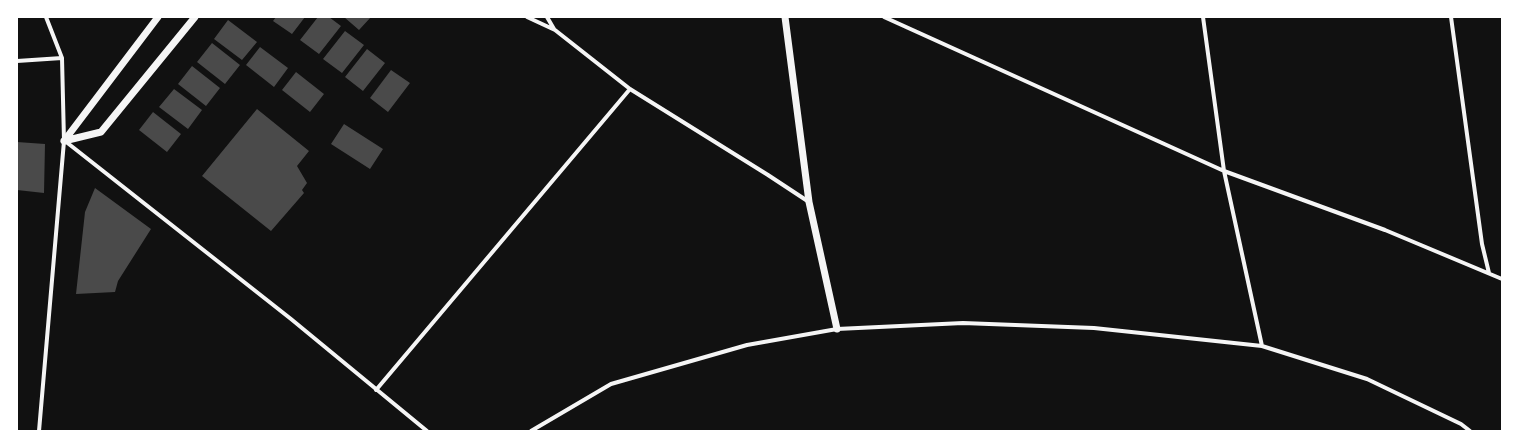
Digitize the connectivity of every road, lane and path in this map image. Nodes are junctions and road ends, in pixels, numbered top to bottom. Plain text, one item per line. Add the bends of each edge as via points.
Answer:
1 (46, 17) edge
2 (158, 17) edge
3 (195, 17) edge
4 (527, 17) edge
5 (547, 17) edge
6 (785, 17) edge
7 (884, 17) edge
8 (1203, 17) edge
9 (1451, 17) edge
10 (555, 30) junction
11 (62, 58) junction
12 (17, 61) edge
13 (630, 89) junction
14 (64, 141) junction
15 (1224, 171) junction
16 (809, 202) junction
17 (1489, 273) junction
18 (1502, 279) edge
19 (837, 329) junction
20 (1262, 346) junction
21 (376, 390) junction
22 (39, 431) edge
23 (427, 431) edge
24 (531, 431) edge
25 (1470, 431) edge

1 - 11 street
2 - 14 street
3 - 14 street via 101,132
4 - 10 street
5 - 10 street
6 - 16 street
7 - 15 street
8 - 15 street
9 - 17 street via 1482,244
10 - 13 street
11 - 12 street
11 - 14 street
13 - 16 street
13 - 21 street
14 - 21 street via 291,318
14 - 22 street
15 - 17 street via 1386,230
15 - 20 street
16 - 19 street
17 - 18 street
19 - 20 street via 963,323 1094,328
19 - 24 street via 747,345 611,384
20 - 25 street via 1366,379 1461,424
21 - 23 street

